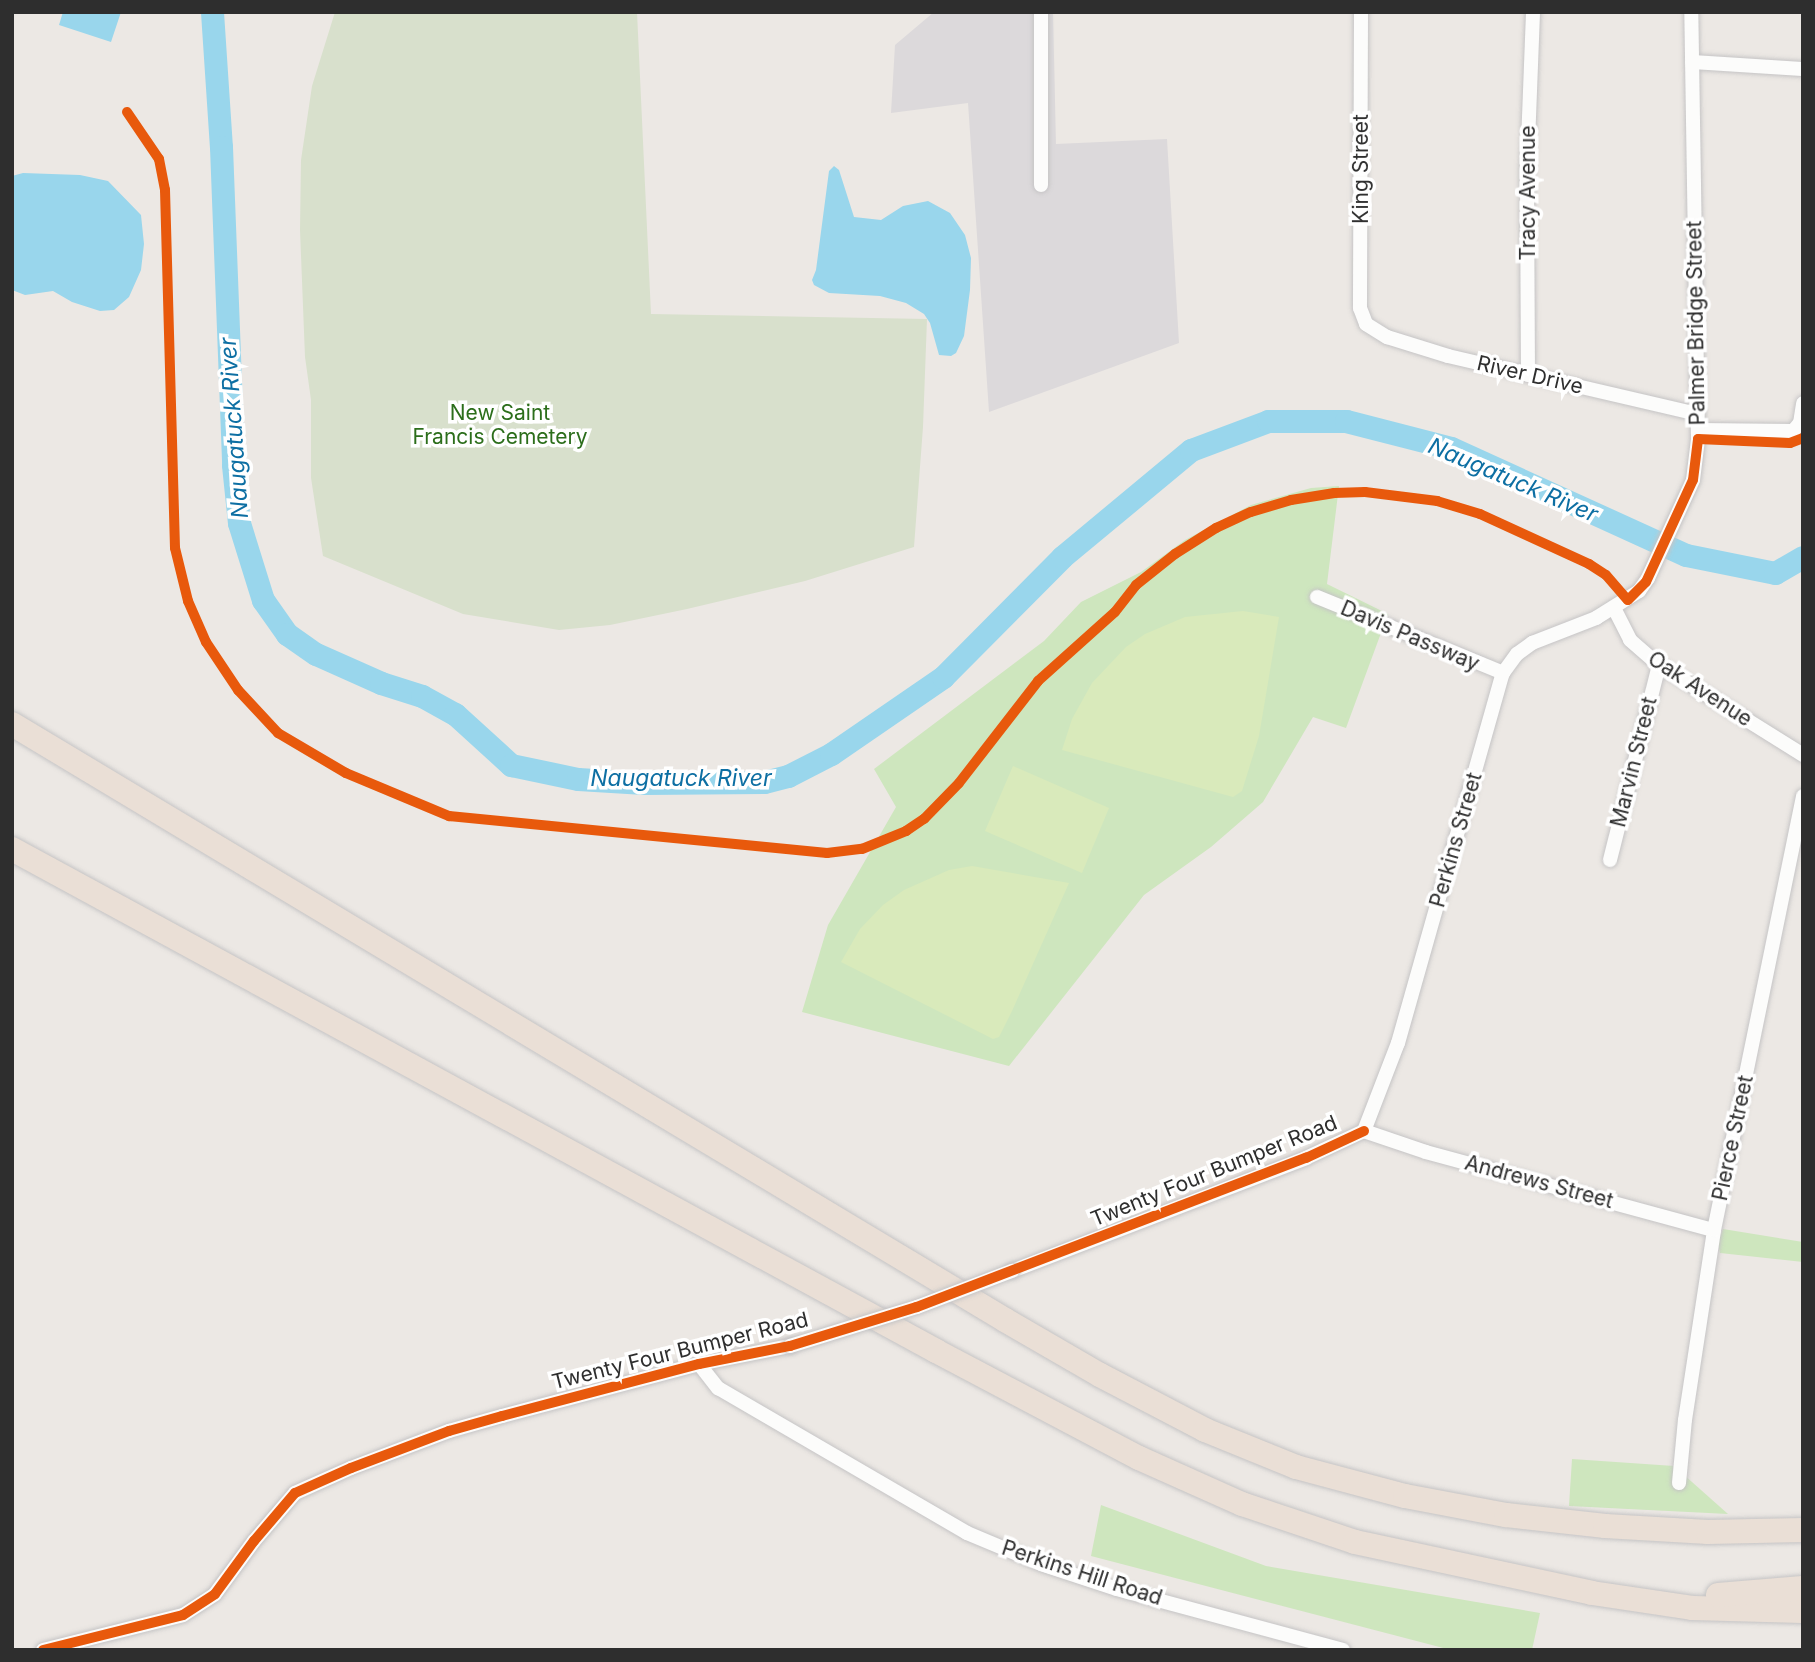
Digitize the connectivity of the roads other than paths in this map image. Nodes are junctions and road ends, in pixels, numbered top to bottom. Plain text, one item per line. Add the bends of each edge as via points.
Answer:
1 (1041, 12) edge
2 (1361, 12) edge
3 (1533, 12) edge
4 (1691, 12) edge
5 (1692, 62) junction
6 (1803, 69) edge
7 (1041, 186) dead end
8 (1366, 324) joint
9 (1528, 375) junction
10 (1803, 402) edge
11 (1697, 414) junction
12 (1698, 430) junction
13 (1318, 597) dead end
14 (1614, 608) junction
15 (1659, 665) junction
16 (1503, 673) junction
17 (12, 724) edge
18 (1803, 755) edge
19 (1803, 796) edge
20 (12, 849) edge
21 (1610, 860) dead end
22 (1364, 1130) junction
23 (1714, 1230) junction
24 (699, 1364) junction
25 (1679, 1483) dead end
26 (1803, 1530) edge
27 (1803, 1588) edge
28 (1592, 1593) junction
29 (1803, 1611) edge
30 (43, 1650) edge
31 (1343, 1650) edge

1 - 7 street
2 - 8 street, King Street via 1360,308
3 - 9 street, Tracy Avenue via 1527,169
4 - 5 street, Palmer Bridge Street
5 - 6 street
5 - 11 street, Palmer Bridge Street
8 - 9 street, River Drive via 1387,337
9 - 11 street, River Drive
10 - 12 street via 1800,423 1793,431
11 - 12 street, Palmer Bridge Street
12 - 14 street, Palmer Bridge Street via 1696,470 1652,570 1639,591
13 - 16 street, Davis Passway
14 - 15 street, Oak Avenue via 1630,640
14 - 16 street, Perkins Street via 1532,643
15 - 18 street, Oak Avenue
15 - 21 street, Marvin Street
16 - 22 street, Perkins Street via 1398,1043
17 - 26 highway via 1005,1320 1205,1430 1296,1467 1405,1496 1506,1515 1708,1532
19 - 23 street, Pierce Street
20 - 28 highway via 1139,1458 1242,1504 1355,1542
22 - 23 street, Andrews Street via 1426,1152
22 - 24 street, Twenty Four Bumper Road, bridge via 1306,1158 917,1307 790,1346
23 - 25 street, Pierce Street
24 - 30 street, Twenty Four Bumper Road via 449,1431 351,1468 295,1493 215,1594 183,1615
24 - 31 street, Perkins Hill Road via 718,1388 967,1533 1041,1564 1117,1588
27 - 28 highway via 1687,1597
28 - 29 highway via 1692,1608

